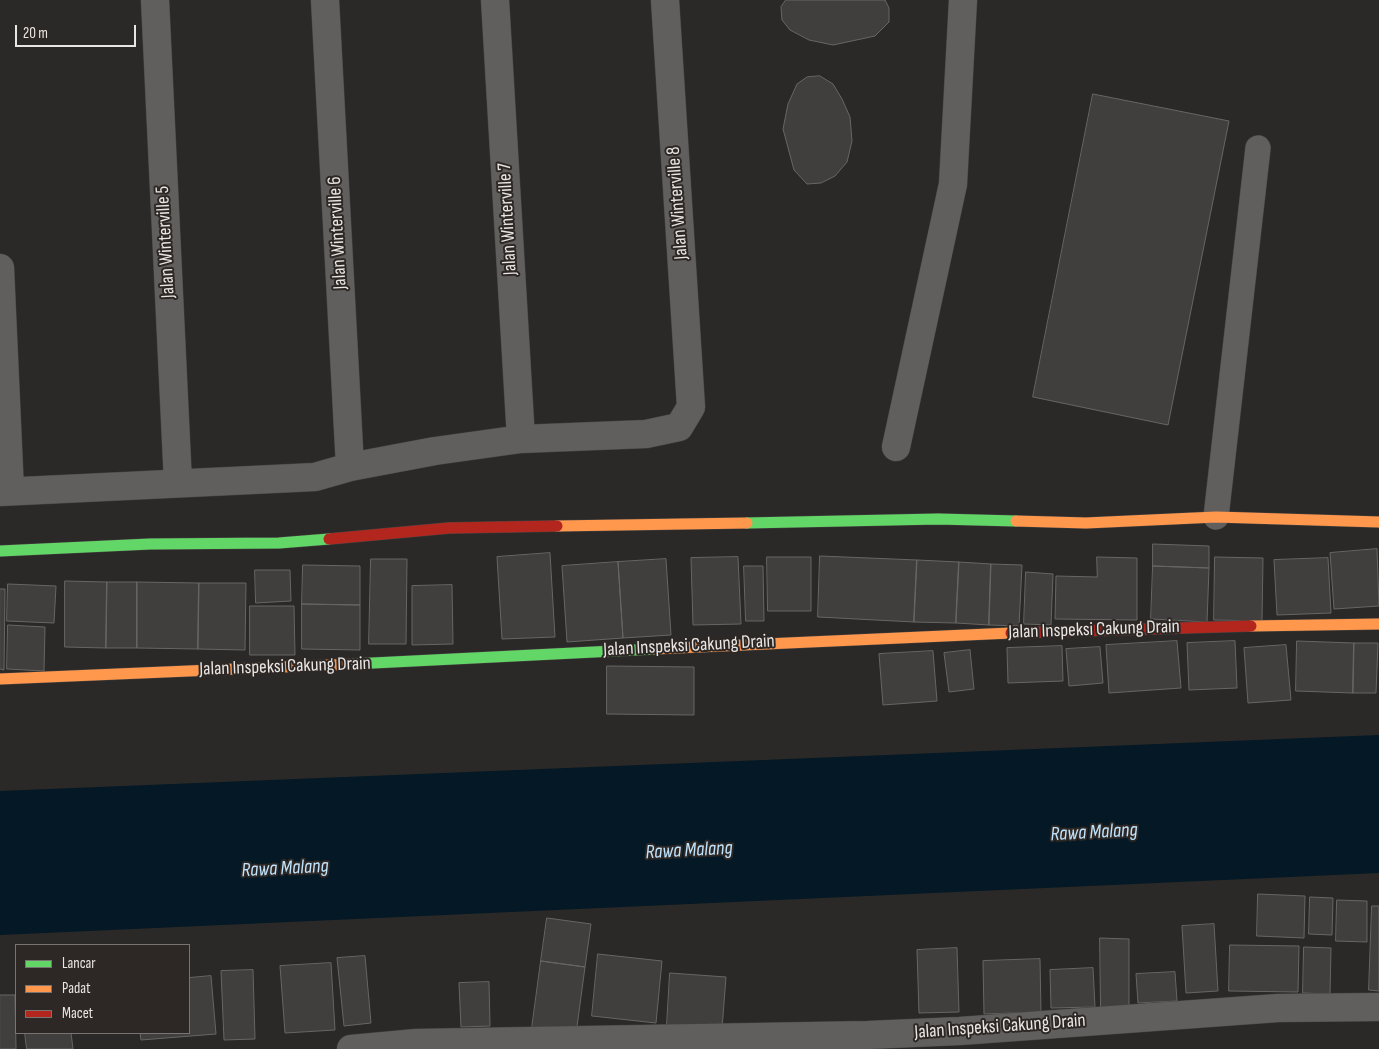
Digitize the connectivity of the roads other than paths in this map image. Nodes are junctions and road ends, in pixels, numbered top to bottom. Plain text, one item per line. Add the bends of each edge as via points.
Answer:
1 (155, 0) edge
2 (325, 0) edge
3 (496, 0) edge
4 (665, 0) edge
5 (963, 0) edge
6 (1258, 148) dead end
7 (0, 268) edge
8 (521, 438) junction
9 (896, 447) dead end
10 (350, 467) junction
11 (178, 483) junction
12 (5, 492) edge
13 (1216, 517) junction
14 (1379, 522) edge
15 (0, 551) edge
16 (1379, 624) edge
17 (0, 679) edge
18 (1379, 1007) edge
19 (957, 1040) edge
20 (782, 1042) edge
21 (417, 1046) edge
22 (351, 1049) edge

1 - 11 street, Jalan Winterville 5
2 - 10 street, Jalan Winterville 6
3 - 8 street, Jalan Winterville 7
4 - 8 street, Jalan Winterville 8 via 690,407 678,427 646,434
5 - 9 street via 953,184
6 - 13 lane
7 - 12 street
8 - 10 street
10 - 11 street via 315,477
11 - 12 street
13 - 14 street
13 - 15 street via 1086,523 938,519 449,528 279,543 150,544
16 - 17 street, Jalan Inspeksi Cakung Drain via 872,637
18 - 19 street, Jalan Inspeksi Cakung Drain via 1278,1008
19 - 20 street, Jalan Inspeksi Cakung Drain
20 - 21 street, Jalan Inspeksi Cakung Drain
21 - 22 street, Jalan Inspeksi Cakung Drain

